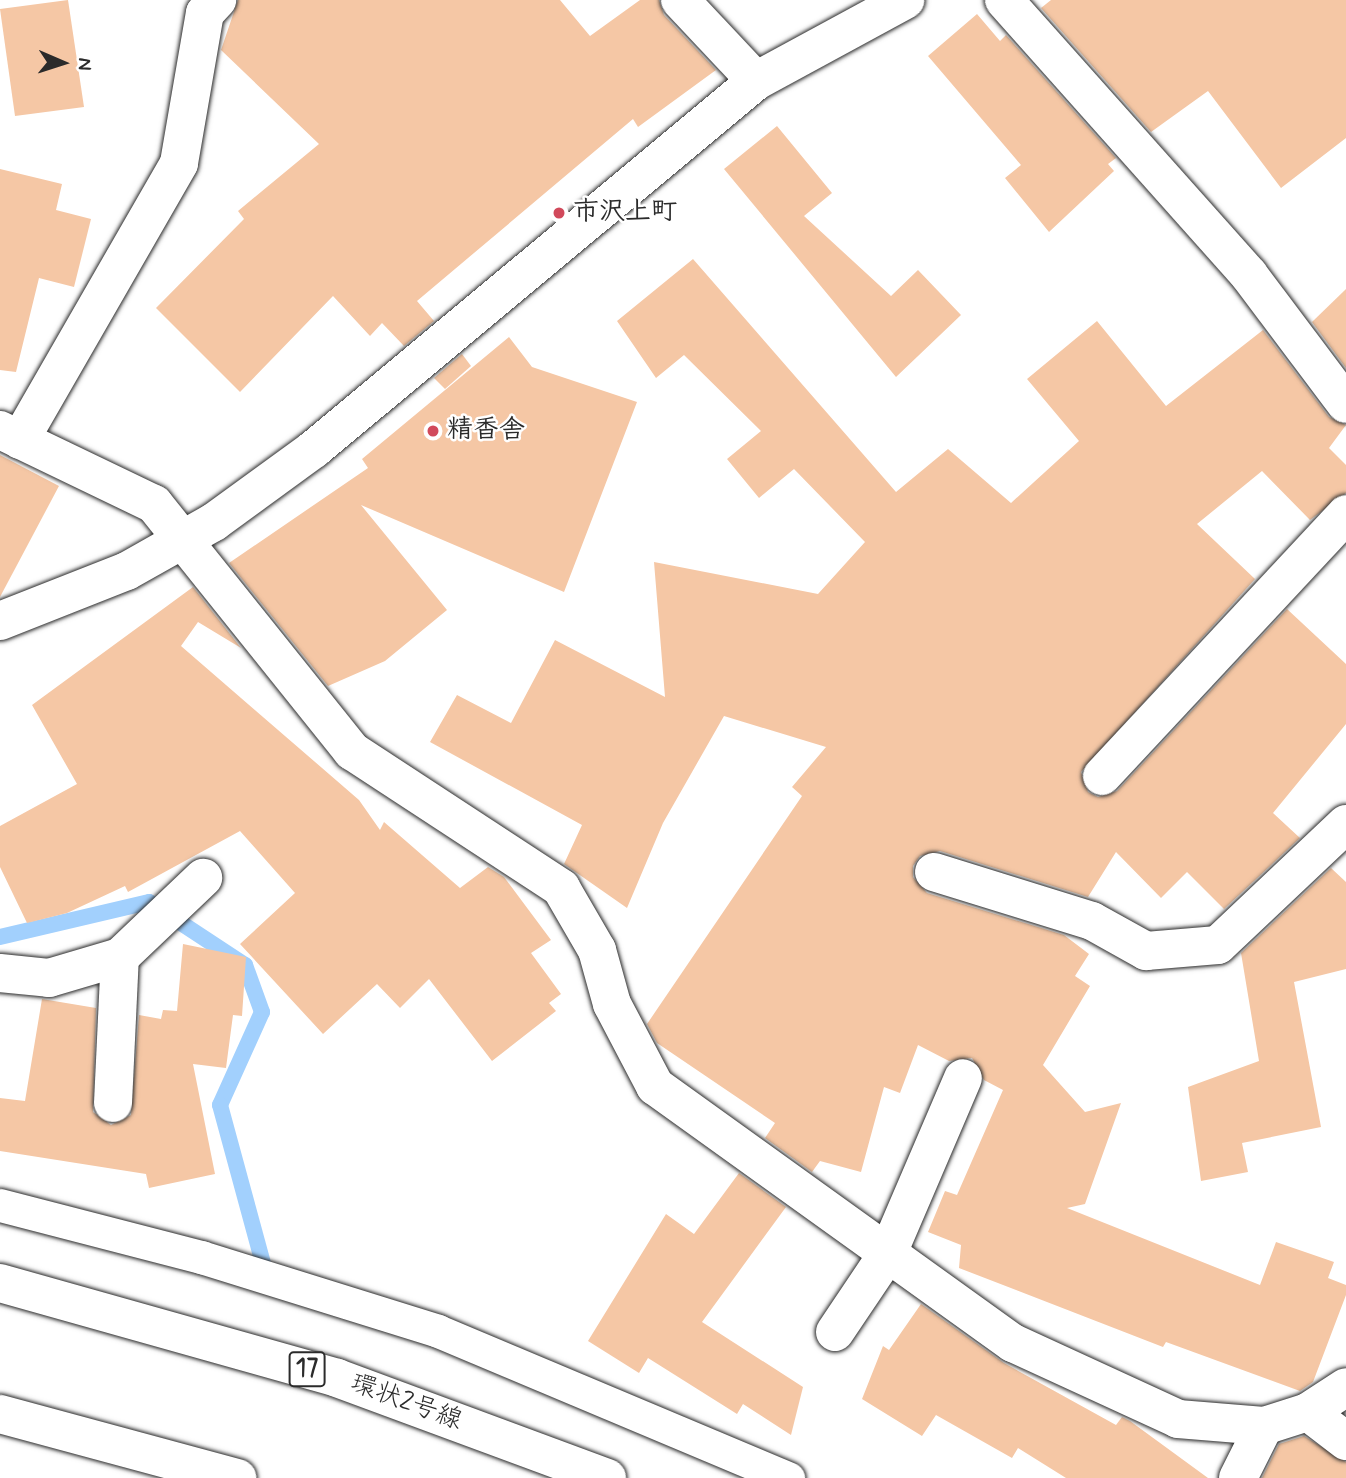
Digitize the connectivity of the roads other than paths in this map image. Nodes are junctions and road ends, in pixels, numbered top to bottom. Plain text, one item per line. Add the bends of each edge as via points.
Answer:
1 (217, 0) edge
2 (680, 0) edge
3 (905, 0) edge
4 (1004, 0) edge
5 (756, 81) junction
6 (1346, 404) edge
7 (10, 435) edge
8 (1346, 514) edge
9 (187, 540) junction
10 (0, 621) edge
11 (1102, 776) dead end
12 (1346, 824) edge
13 (933, 872) dead end
14 (180, 900) dead end
15 (120, 957) junction
16 (0, 973) edge
17 (963, 1078) dead end
18 (113, 1103) dead end
19 (0, 1205) edge
20 (888, 1253) junction
21 (0, 1283) edge
22 (835, 1332) dead end
23 (1346, 1387) edge
24 (1308, 1412) junction
25 (0, 1414) edge
26 (1264, 1426) junction
27 (1346, 1441) edge
28 (238, 1478) edge
29 (607, 1478) edge
30 (789, 1478) edge
31 (1238, 1478) edge

1 - 7 street via 205,13 179,163
2 - 5 street
3 - 5 street
4 - 6 street via 1249,275
5 - 9 street via 314,449
7 - 9 street via 154,505
8 - 11 street
9 - 10 street
9 - 20 street via 352,751 561,888 597,950 612,1004 655,1086
12 - 13 street via 1218,945 1146,951 1092,920
14 - 15 street
15 - 16 street via 49,978
15 - 18 street
17 - 20 street
19 - 30 street via 201,1257 438,1331
20 - 22 street
20 - 26 street via 1013,1343 1178,1419
21 - 29 street, 環状2号線 / 17 via 337,1378
23 - 24 street
24 - 26 street
24 - 27 street
25 - 28 street
26 - 31 street

